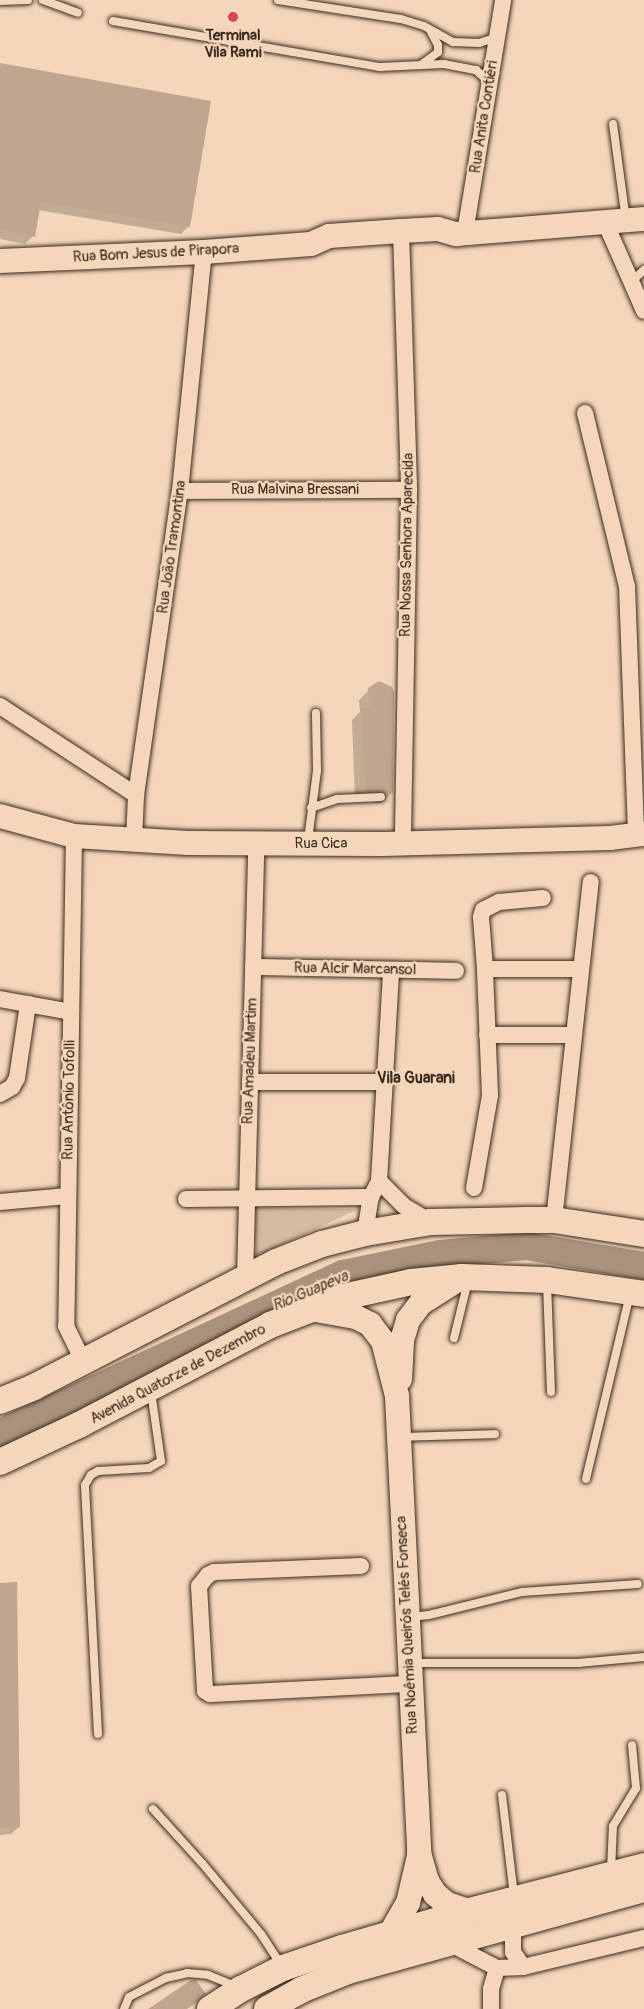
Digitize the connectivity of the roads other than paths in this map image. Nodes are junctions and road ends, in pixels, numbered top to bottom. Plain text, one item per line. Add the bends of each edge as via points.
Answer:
1 (28, 0) edge
2 (44, 0) edge
3 (278, 0) edge
4 (503, 0) edge
5 (0, 1) edge
6 (76, 12) dead end
7 (113, 21) dead end
8 (424, 26) junction
9 (497, 37) junction
10 (419, 66) junction
11 (489, 82) junction
12 (613, 124) dead end
13 (625, 220) edge
14 (461, 234) junction
15 (402, 239) junction
16 (204, 252) junction
17 (0, 261) edge
18 (644, 270) edge
19 (631, 283) junction
20 (644, 311) edge
21 (585, 413) dead end
22 (410, 490) junction
23 (180, 491) junction
24 (0, 706) edge
25 (316, 713) dead end
26 (136, 795) junction
27 (381, 797) dead end
28 (311, 808) junction
29 (0, 816) edge
30 (640, 835) edge
31 (74, 836) junction
32 (134, 841) junction
33 (403, 843) junction
34 (256, 844) junction
35 (308, 844) junction
36 (591, 882) dead end
37 (543, 898) dead end
38 (253, 967) junction
39 (485, 969) junction
40 (580, 969) junction
41 (391, 970) junction
42 (456, 971) dead end
43 (0, 999) edge
44 (28, 1004) junction
45 (71, 1012) junction
46 (487, 1035) junction
47 (572, 1035) junction
48 (250, 1082) junction
49 (384, 1082) junction
50 (0, 1094) edge
51 (379, 1181) junction
52 (474, 1188) dead end
53 (68, 1196) junction
54 (245, 1197) junction
55 (371, 1197) junction
56 (186, 1199) dead end
57 (0, 1202) edge
58 (554, 1220) junction
59 (431, 1222) junction
60 (364, 1233) junction
61 (644, 1234) edge
62 (465, 1277) junction
63 (245, 1278) junction
64 (547, 1280) junction
65 (637, 1292) edge
66 (310, 1309) junction
67 (454, 1338) dead end
68 (83, 1361) junction
69 (150, 1389) junction
70 (551, 1392) dead end
71 (397, 1396) junction
72 (0, 1401) edge
73 (495, 1434) dead end
74 (399, 1437) junction
75 (0, 1462) edge
76 (586, 1479) dead end
77 (361, 1566) dead end
78 (638, 1584) dead end
79 (406, 1617) junction
80 (644, 1657) edge
81 (409, 1673) junction
82 (98, 1734) dead end
83 (632, 1745) dead end
84 (502, 1795) dead end
85 (153, 1809) dead end
86 (419, 1853) junction
87 (644, 1866) edge
88 (611, 1875) junction
89 (644, 1889) edge
90 (469, 1911) junction
91 (514, 1912) junction
92 (390, 1934) junction
93 (644, 1938) edge
94 (447, 1942) junction
95 (523, 1967) junction
96 (283, 1968) junction
97 (497, 1968) junction
98 (241, 1989) junction
99 (124, 2009) edge
100 (210, 2009) edge
101 (267, 2009) edge
102 (491, 2009) edge

1 - 5 lane
2 - 6 lane via 54,8
3 - 8 lane
4 - 9 street, Rua Anita Contiéri
7 - 10 lane via 380,67
8 - 9 lane via 453,42 479,43
8 - 10 lane via 432,33 438,49
9 - 11 street, Rua Anita Contiéri
10 - 11 lane via 444,64 476,70
11 - 14 street, Rua Anita Contiéri
12 - 13 lane
13 - 14 street, Rua Bom Jesus de Pirapora
13 - 19 street
14 - 15 street, Rua Bom Jesus de Pirapora via 435,245
15 - 16 street, Rua Bom Jesus de Pirapora via 329,236 311,244
15 - 22 street, Rua Nossa Senhora Aparecida
16 - 17 street, Rua Bom Jesus de Pirapora
16 - 23 street, Rua João Tramontina
18 - 19 lane
19 - 20 street
21 - 30 street via 627,586
22 - 23 street, Rua Malvina Bressani
22 - 33 street, Rua Nossa Senhora Aparecida
23 - 26 street, Rua João Tramontina
24 - 26 street
25 - 28 lane via 317,771
26 - 32 street, Rua João Tramontina
27 - 28 lane via 338,799
28 - 35 lane
29 - 31 street, Rua Cica
30 - 33 street, Rua Cica
31 - 32 street, Rua Cica
31 - 45 street, Rua Antônio Tofolli
32 - 34 street, Rua Cica
33 - 35 street, Rua Cica
34 - 35 street, Rua Cica
34 - 38 street, Rua Amadeu Martim
36 - 40 street
37 - 39 street via 499,902 483,910
38 - 41 street, Rua Alcir Marcansol
38 - 48 street, Rua Amadeu Martim
39 - 40 street
39 - 46 street
40 - 47 street
41 - 42 street, Rua Alcir Marcansol
41 - 49 street
43 - 44 street
44 - 45 street
44 - 50 street via 17,1078 5,1094
45 - 53 street, Rua Antônio Tofolli
46 - 47 street
46 - 52 street via 490,1095
47 - 58 street
48 - 49 street
48 - 54 street, Rua Amadeu Martim
49 - 51 street
51 - 55 street
51 - 59 street via 404,1206
53 - 57 street
53 - 68 street, Rua Antônio Tofolli via 66,1326
54 - 55 street
54 - 56 street
54 - 63 street, Rua Amadeu Martim
55 - 60 street
58 - 59 main road
58 - 61 main road
59 - 60 main road
60 - 63 main road via 304,1251
62 - 64 main road, Avenida Quatorze de Dezembro
62 - 66 main road, Avenida Quatorze de Dezembro via 379,1288
62 - 67 lane
62 - 71 street, Rua Noêmia Queirós Telés Fonseca via 421,1303 408,1320 402,1340
63 - 68 main road
64 - 65 main road, Avenida Quatorze de Dezembro
64 - 70 lane
65 - 76 lane
66 - 69 main road, Avenida Quatorze de Dezembro via 212,1354
66 - 71 street, Rua Noêmia Queirós Telés Fonseca via 356,1317 370,1324 383,1341
68 - 72 main road
69 - 75 main road, Avenida Quatorze de Dezembro
69 - 82 lane via 161,1461 149,1468 98,1471 85,1485
71 - 74 street, Rua Noêmia Queirós Telés Fonseca
73 - 74 lane
74 - 79 street, Rua Noêmia Queirós Telés Fonseca
77 - 81 street via 208,1575 199,1586 205,1690 210,1694
78 - 79 lane via 522,1592
79 - 81 street, Rua Noêmia Queirós Telés Fonseca
80 - 81 lane
81 - 86 street, Rua Noêmia Queirós Telés Fonseca
83 - 88 lane via 636,1788 613,1826
84 - 91 lane
85 - 96 lane via 261,1934
86 - 90 street, Rua Noêmia Queirós Telés Fonseca via 435,1894 447,1904
86 - 92 street, Rua Noêmia Queirós Telés Fonseca via 408,1903
87 - 88 main road
88 - 91 main road
89 - 91 main road
90 - 91 main road
90 - 92 main road
91 - 94 main road
91 - 95 street via 513,1952
92 - 96 main road
93 - 95 street
94 - 97 street
94 - 101 main road via 348,1971
95 - 97 street
96 - 98 main road
97 - 102 street
98 - 99 lane via 208,1975 187,1973 166,1978 129,1997
98 - 100 main road

